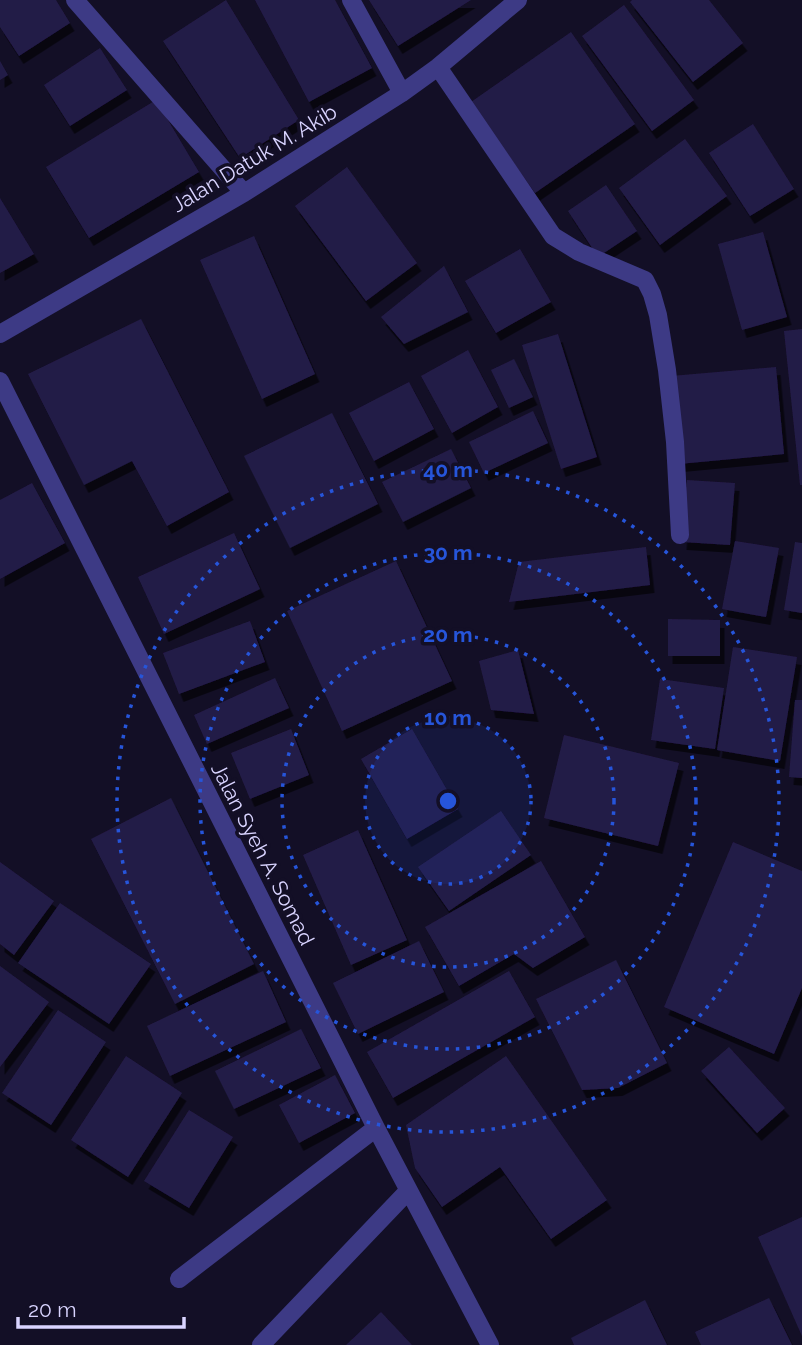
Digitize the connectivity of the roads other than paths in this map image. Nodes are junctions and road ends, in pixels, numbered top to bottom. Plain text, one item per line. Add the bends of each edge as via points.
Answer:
1 (75, 0) edge
2 (351, 0) edge
3 (518, 0) edge
4 (438, 67) junction
5 (402, 93) junction
6 (244, 193) junction
7 (0, 334) edge
8 (0, 381) edge
9 (680, 535) dead end
10 (376, 1128) junction
11 (408, 1191) junction
12 (179, 1279) dead end
13 (261, 1345) edge
14 (490, 1345) edge

1 - 6 street
2 - 5 street
3 - 4 street, Jalan Datuk M. Akib
4 - 5 street, Jalan Datuk M. Akib
4 - 9 street via 553,236 645,280 658,315 667,370
5 - 6 street, Jalan Datuk M. Akib
6 - 7 street, Jalan Datuk M. Akib
8 - 10 street, Jalan Syeh A. Somad
10 - 11 street, Jalan Syeh A. Somad
10 - 12 street
11 - 13 street
11 - 14 street, Jalan Syeh A. Somad

